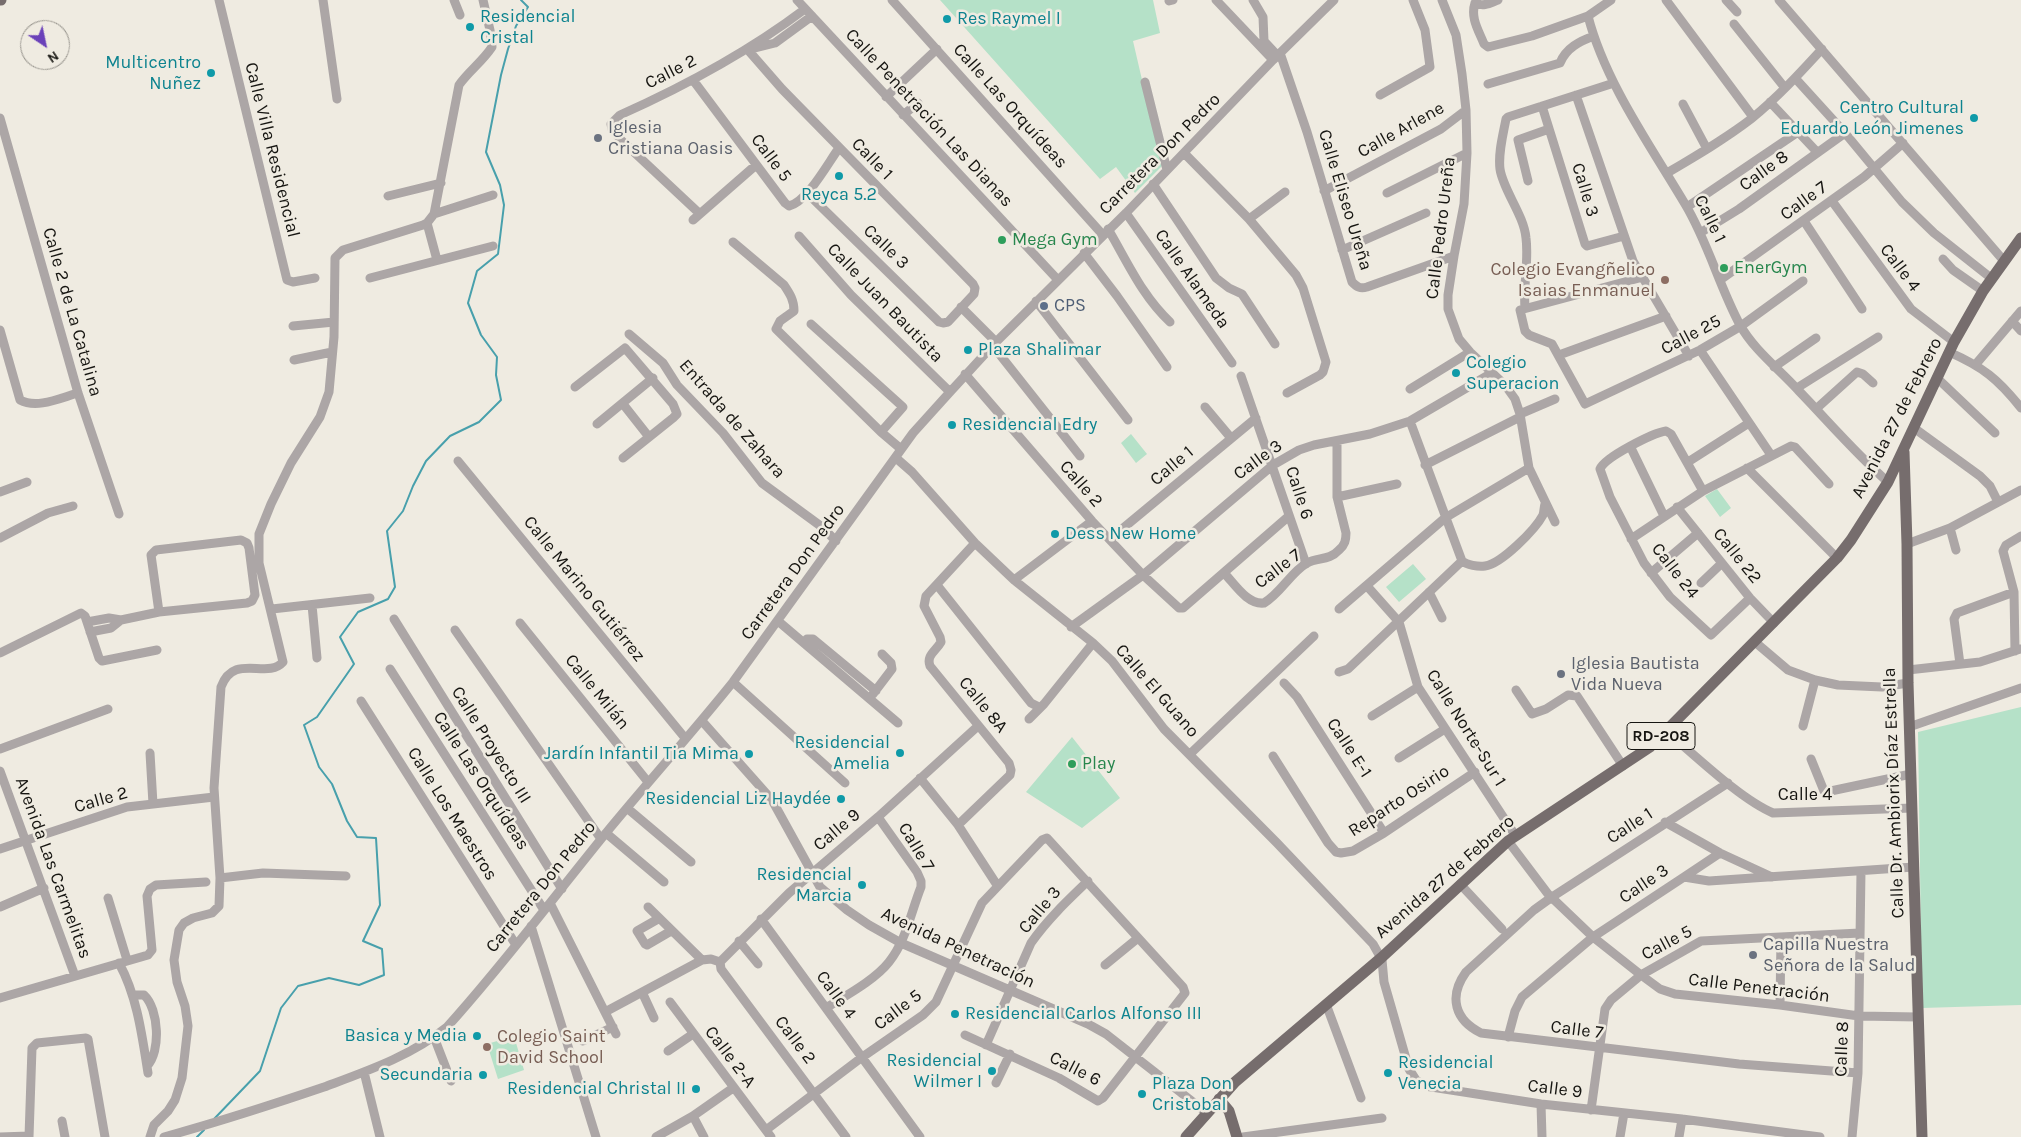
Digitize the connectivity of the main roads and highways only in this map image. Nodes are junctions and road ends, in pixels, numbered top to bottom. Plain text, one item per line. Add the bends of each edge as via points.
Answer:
1 (2021, 238) edge
2 (1904, 449) junction
3 (1219, 1099) junction
4 (1186, 1137) edge
5 (1237, 1137) edge
6 (1922, 1137) edge

1 - 2 main road, Avenida 27 de Febrero / RD-208 via 1983,291 1952,347
2 - 3 main road, Avenida 27 de Febrero / RD-208 via 1888,482 1838,558 1650,747 1512,838
2 - 6 main road, Calle Dr. Ambiorix Díaz Estrella
3 - 4 main road, Avenida 27 de Febrero / RD-208
3 - 5 main road via 1229,1111

